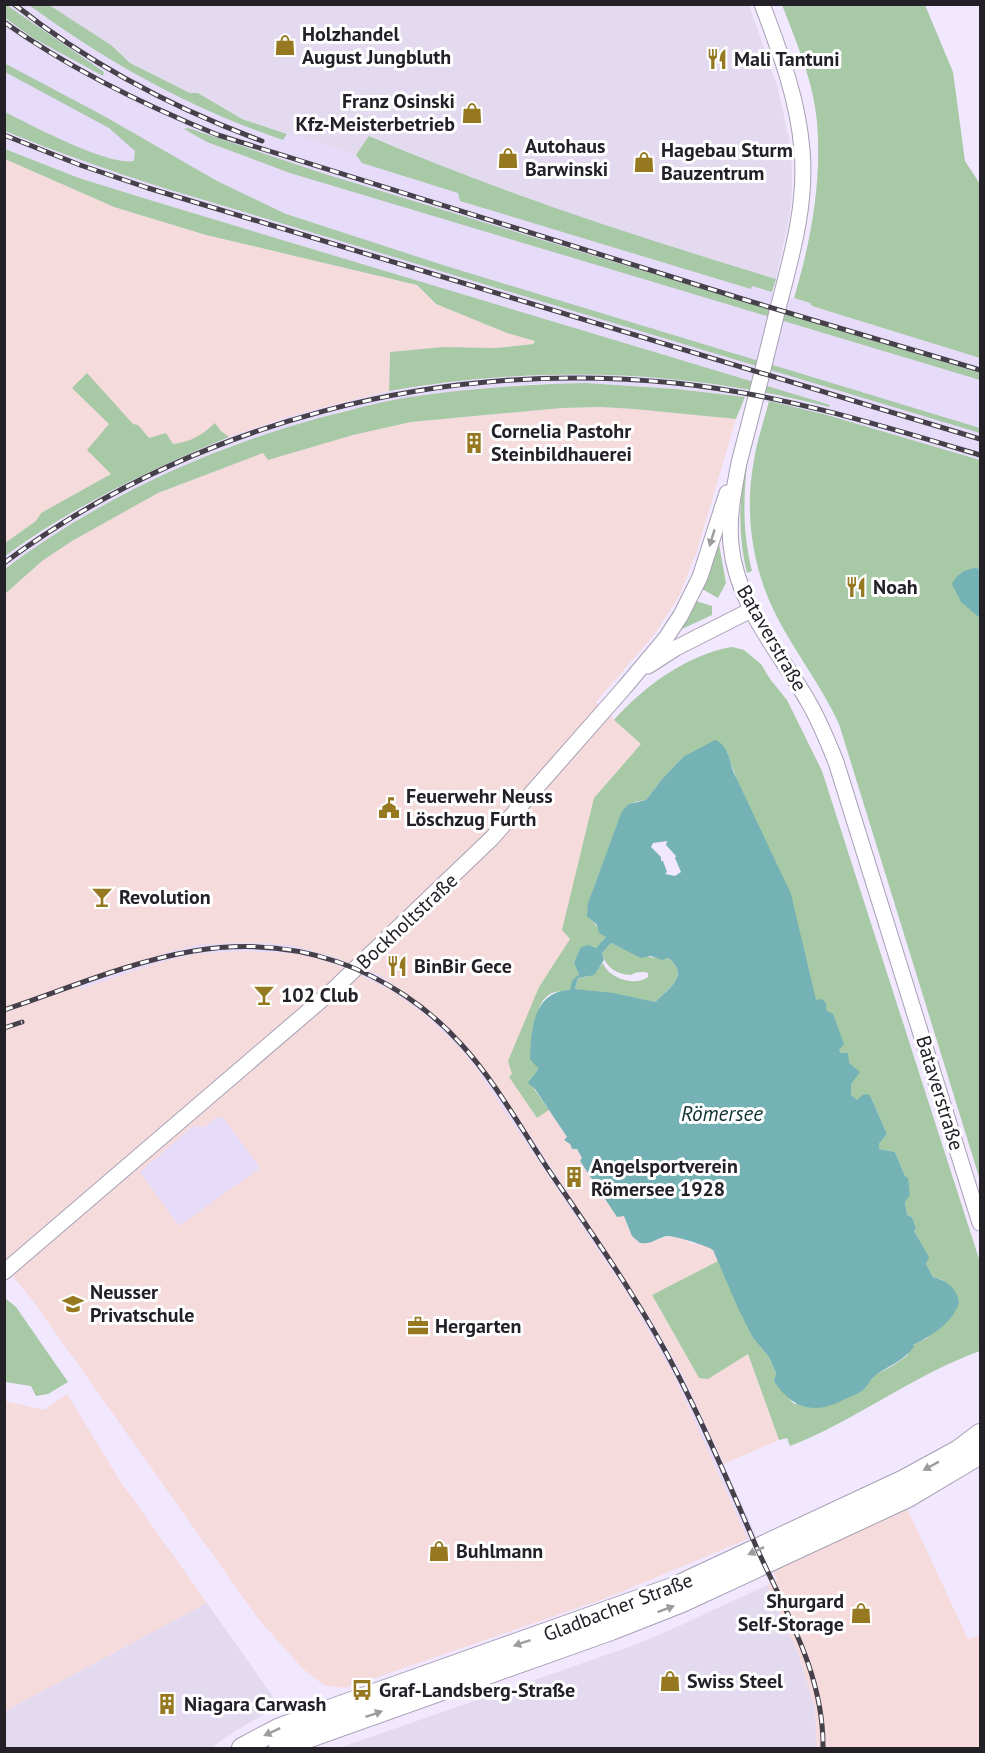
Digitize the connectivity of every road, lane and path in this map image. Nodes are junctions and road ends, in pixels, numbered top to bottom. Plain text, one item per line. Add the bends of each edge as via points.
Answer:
1 (762, 4) edge
2 (739, 463) junction
3 (751, 610) junction
4 (624, 688) junction
5 (981, 1223) edge
6 (4, 1272) edge
7 (981, 1434) edge
8 (981, 1454) edge
9 (604, 1623) junction
10 (242, 1749) edge
11 (279, 1749) edge

1 - 2 street, Bataverstraße via 797,112 803,189 795,242
2 - 3 street, Bataverstraße via 730,543
2 -> 4 street, Bockholtstraße via 693,592 666,638
3 - 4 street, Bockholtstraße via 676,648
3 - 5 street, Bataverstraße via 810,705 836,762
4 - 6 street, Bockholtstraße via 468,863 333,990
7 -> 9 main road, Gladbacher Straße via 904,1480
9 -> 8 main road, Gladbacher Straße via 708,1591 852,1524
9 -> 10 main road, Gladbacher Straße via 304,1719
11 -> 9 main road, Gladbacher Straße

